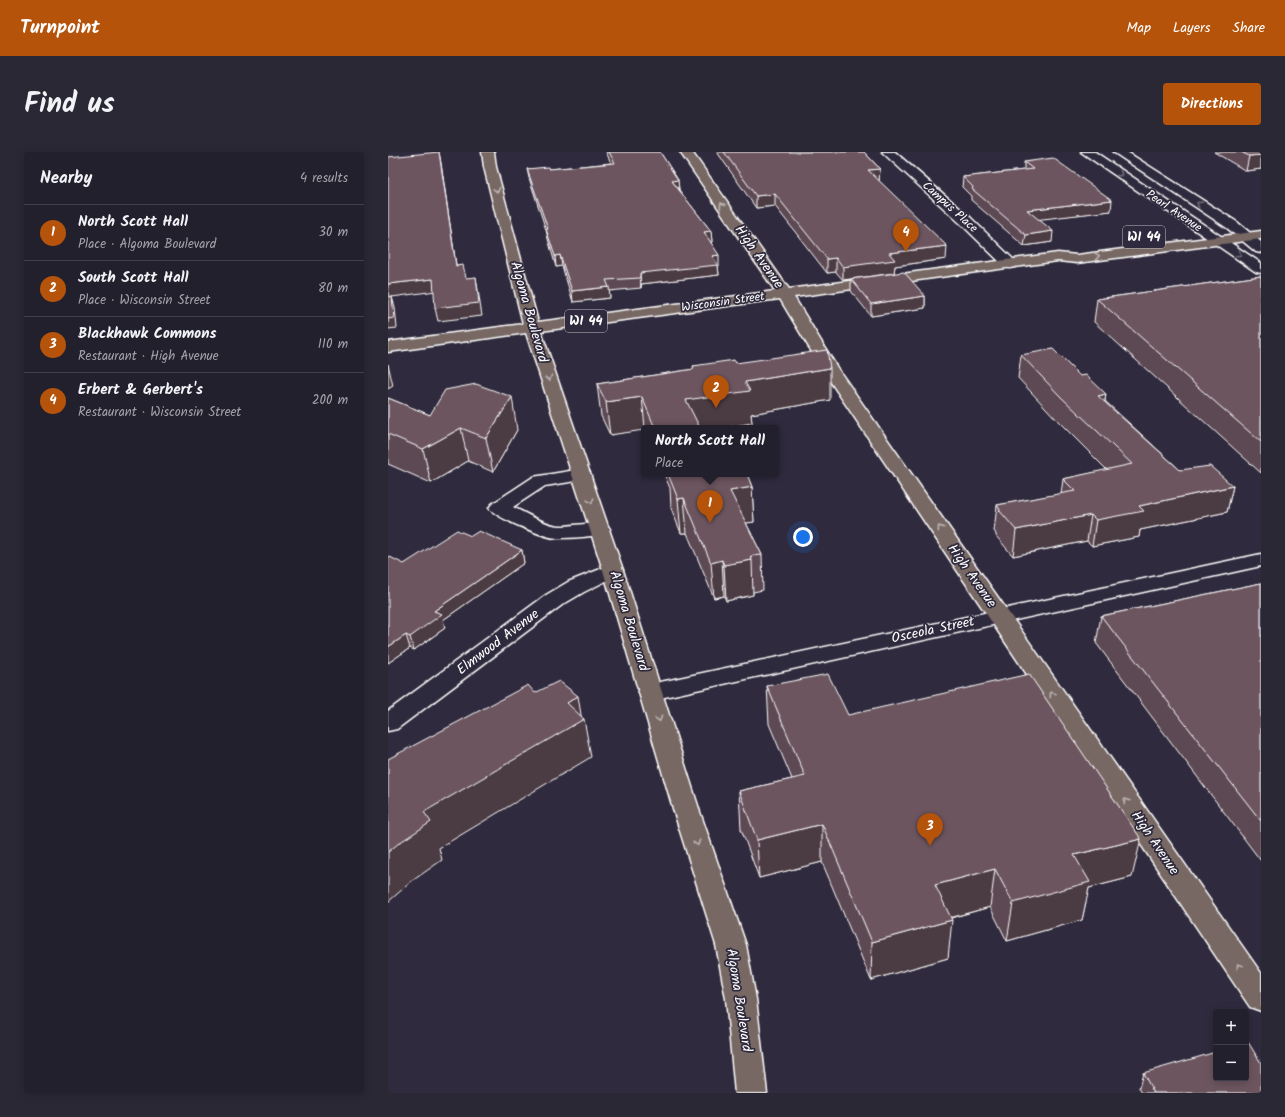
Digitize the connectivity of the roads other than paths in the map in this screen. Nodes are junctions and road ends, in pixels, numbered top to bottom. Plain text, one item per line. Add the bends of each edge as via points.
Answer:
1 (488, 152) edge
2 (686, 152) edge
3 (888, 152) edge
4 (1087, 152) edge
5 (1119, 152) edge
6 (1232, 225) junction
7 (1254, 228) edge
8 (1201, 229) junction
9 (1179, 232) dead end
10 (1141, 238) dead end
11 (1216, 240) junction
12 (1261, 249) edge
13 (1058, 257) junction
14 (1010, 264) junction
15 (1261, 269) edge
16 (785, 294) junction
17 (532, 328) junction
18 (388, 347) edge
19 (582, 475) junction
20 (600, 529) junction
21 (1261, 560) edge
22 (613, 570) junction
23 (1000, 616) junction
24 (652, 692) junction
25 (388, 723) edge
26 (1261, 998) edge
27 (752, 1093) edge

1 -> 17 main road, Algoma Boulevard
16 -> 2 main road, High Avenue
3 - 14 street, Campus Place
4 -> 8 street, Pearl Avenue
6 -> 5 street, Pearl Avenue
6 - 7 street, Pearl Avenue
6 - 8 main road, WI 44
7 - 11 main road, Wisconsin Street / WI 44
7 - 12 street, Pearl Avenue
8 - 9 main road, WI 44
8 - 11 street, Pearl Avenue
10 - 13 main road, Wisconsin Street / WI 44 via 1068,251
13 -> 11 main road, Wisconsin Street / WI 44 via 1077,259
11 -> 15 street, Pearl Avenue
13 - 14 main road, Wisconsin Street / WI 44
14 - 16 main road, Wisconsin Street / WI 44
16 - 17 main road, Wisconsin Street / WI 44
23 -> 16 main road, High Avenue via 830,369
17 - 18 main road, Wisconsin Street / WI 44
17 -> 19 main road, Algoma Boulevard
19 -> 20 main road, Algoma Boulevard
19 - 20 street via 540,481 499,508 556,532
20 - 22 main road, Algoma Boulevard
21 - 23 street, Osceola Street
22 - 24 main road, Algoma Boulevard
22 - 25 street, Elmwood Avenue via 554,600
23 - 24 street, Osceola Street
26 -> 23 main road, High Avenue
24 -> 27 main road, Algoma Boulevard via 687,812 731,945 741,999

